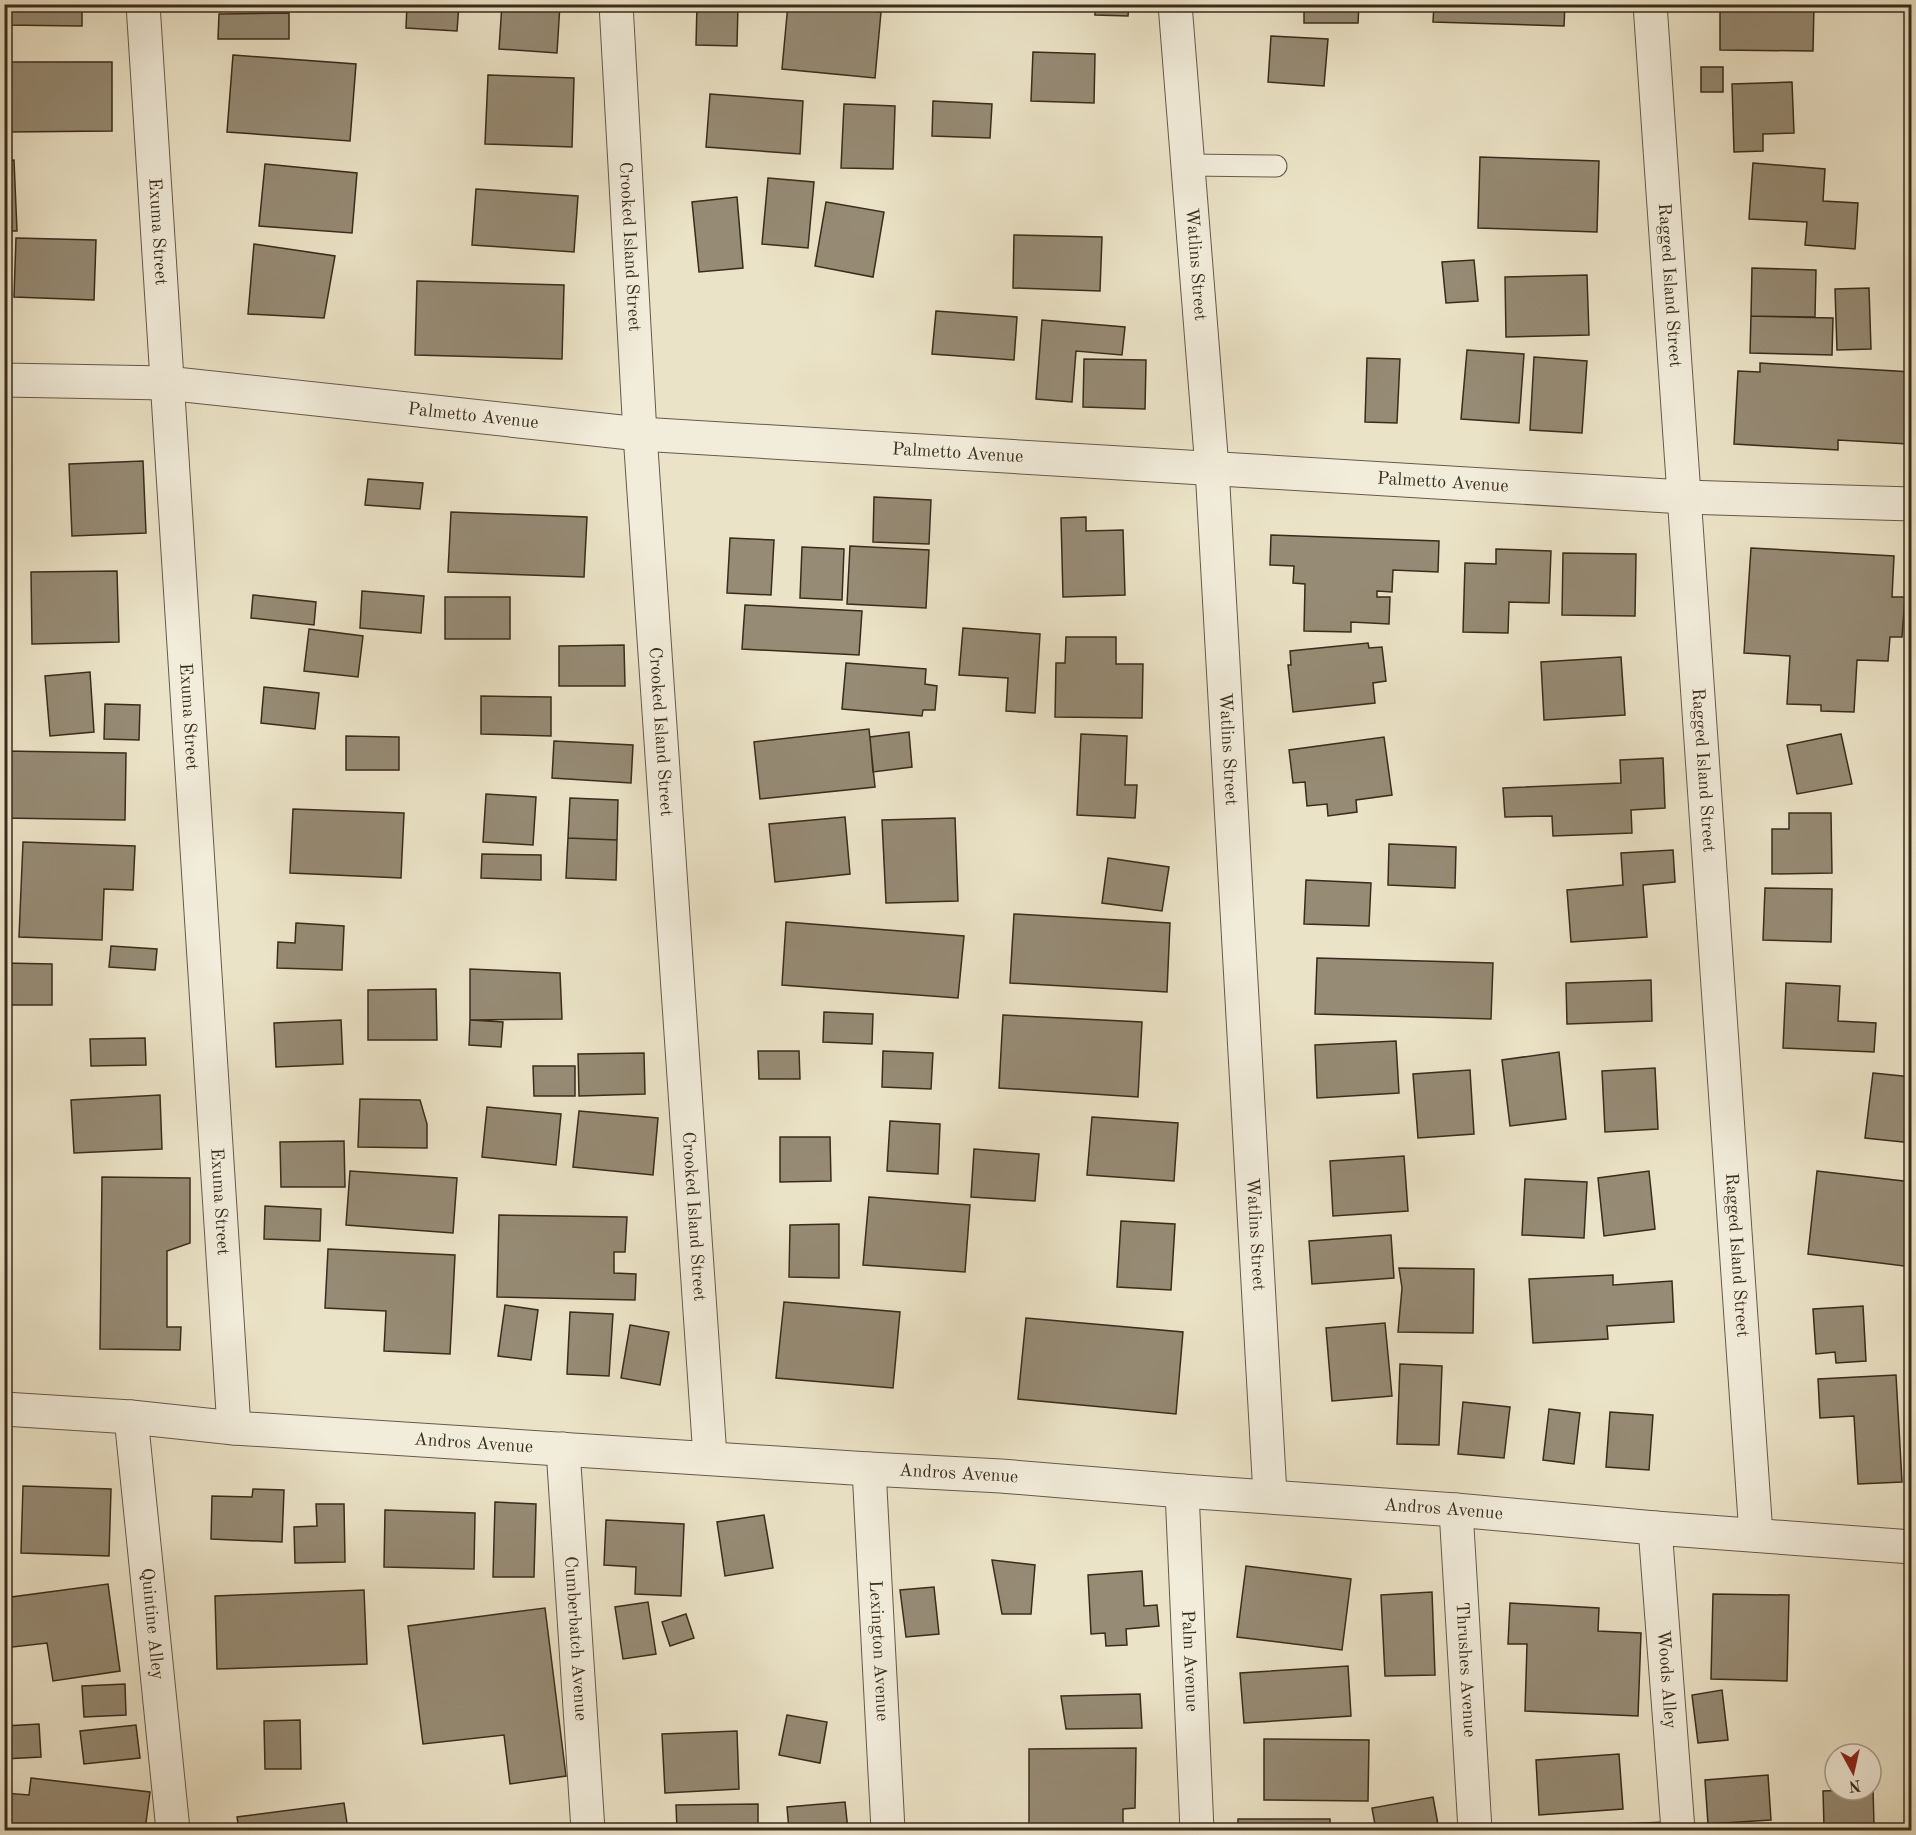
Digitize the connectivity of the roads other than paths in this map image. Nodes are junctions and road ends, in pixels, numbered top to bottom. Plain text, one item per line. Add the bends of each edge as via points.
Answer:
1 (142, 4) edge
2 (616, 4) edge
3 (1176, 4) edge
4 (1650, 4) edge
5 (1188, 165) junction
6 (1276, 166) dead end
7 (4, 380) edge
8 (166, 383) junction
9 (640, 434) junction
10 (1212, 468) junction
11 (1684, 497) junction
12 (1911, 504) edge
13 (4, 1409) edge
14 (131, 1417) junction
15 (234, 1428) junction
16 (563, 1449) junction
17 (710, 1457) junction
18 (868, 1469) junction
19 (1182, 1491) junction
20 (1270, 1496) junction
21 (1456, 1510) junction
22 (1655, 1528) junction
23 (1756, 1535) junction
24 (1911, 1546) edge
25 (173, 1830) edge
26 (588, 1830) edge
27 (888, 1830) edge
28 (1197, 1830) edge
29 (1475, 1830) edge
30 (1678, 1830) edge

1 - 8 street, Exuma Street
2 - 9 street, Crooked Island Street
3 - 5 street, Watlins Street
4 - 11 street, Ragged Island Street
5 - 6 lane
5 - 10 street, Watlins Street
7 - 8 street, Palmetto Avenue
8 - 9 street, Palmetto Avenue
8 - 15 street, Exuma Street
9 - 10 street, Palmetto Avenue
9 - 17 street, Crooked Island Street
10 - 11 street, Palmetto Avenue
10 - 20 street, Watlins Street
11 - 12 street, Palmetto Avenue
11 - 23 street, Ragged Island Street
13 - 14 street, Andros Avenue
14 - 15 street, Andros Avenue
14 - 25 street, Quintine Alley
15 - 16 street, Andros Avenue
16 - 17 street, Andros Avenue
16 - 26 street, Cumberbatch Avenue
17 - 18 street, Andros Avenue
18 - 19 street, Andros Avenue
18 - 27 street, Lexington Avenue
19 - 20 street, Andros Avenue
19 - 28 street, Palm Avenue
20 - 21 street, Andros Avenue
21 - 22 street, Andros Avenue
21 - 29 street, Thrushes Avenue
22 - 23 street, Andros Avenue
22 - 30 street, Woods Alley
23 - 24 street, Andros Avenue

